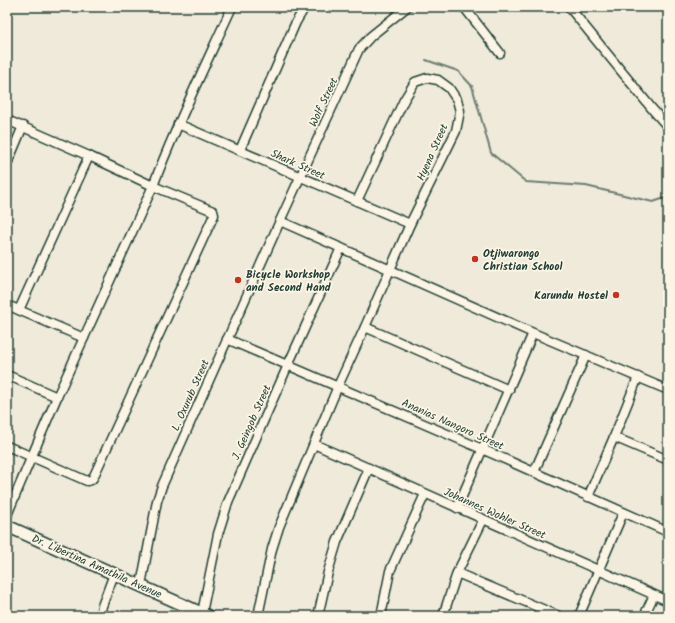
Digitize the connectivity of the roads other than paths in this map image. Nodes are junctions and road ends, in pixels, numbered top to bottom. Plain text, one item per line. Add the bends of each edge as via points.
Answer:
1 (232, 7) edge
2 (305, 7) edge
3 (407, 7) edge
4 (464, 7) edge
5 (569, 7) edge
6 (500, 53) dead end
7 (7, 120) edge
8 (178, 124) junction
9 (23, 126) junction
10 (668, 127) edge
11 (240, 150) junction
12 (89, 156) junction
13 (7, 164) edge
14 (301, 177) junction
15 (153, 186) junction
16 (357, 201) junction
17 (280, 221) junction
18 (410, 224) junction
19 (341, 248) junction
20 (391, 270) junction
21 (7, 304) edge
22 (19, 310) junction
23 (365, 327) junction
24 (533, 333) junction
25 (84, 338) junction
26 (227, 339) junction
27 (586, 355) junction
28 (288, 365) junction
29 (7, 375) edge
30 (638, 377) junction
31 (338, 386) junction
32 (508, 390) junction
33 (668, 390) edge
34 (57, 397) junction
35 (614, 437) junction
36 (314, 444) junction
37 (7, 446) edge
38 (482, 449) junction
39 (31, 456) junction
40 (668, 460) edge
41 (369, 468) junction
42 (534, 472) junction
43 (425, 494) junction
44 (588, 496) junction
45 (456, 508) junction
46 (623, 512) junction
47 (7, 515) edge
48 (483, 520) junction
49 (7, 526) edge
50 (668, 532) edge
51 (599, 570) junction
52 (457, 573) junction
53 (114, 574) junction
54 (141, 585) junction
55 (654, 595) junction
56 (668, 601) edge
57 (205, 615) edge
58 (100, 616) edge
59 (258, 616) edge
60 (318, 616) edge
61 (381, 616) edge
62 (443, 616) edge
63 (559, 616) edge
64 (579, 616) edge
65 (644, 616) edge

1 - 8 street
2 - 11 street
3 - 14 street, Wolf Street via 359,49
4 - 6 street
5 - 10 street
7 - 9 street
8 - 11 street, Shark Street
8 - 15 street
9 - 12 street
9 - 13 street
11 - 14 street, Shark Street
12 - 15 street
12 - 22 street
14 - 16 street, Shark Street
14 - 17 street, Wolf Street
15 - 25 street
15 - 39 street via 213,211 208,231 93,478 87,481
16 - 18 street, Shark Street
16 - 18 street, Hyena Street via 404,100 415,82 427,78 438,80 449,88 457,100 460,111 456,131
17 - 19 street
17 - 26 street, L. Oxurub Street
18 - 20 street, Hyena Street
19 - 20 street
19 - 28 street, J. Geingob Street
20 - 23 street, Hyena Street
20 - 24 street
21 - 22 street
22 - 25 street
23 - 31 street, Hyena Street
23 - 32 street
24 - 27 street
24 - 32 street
25 - 34 street
26 - 28 street, Ananias Nangoro Street
26 - 54 street, L. Oxurub Street via 162,486
27 - 30 street
27 - 42 street
28 - 31 street, Ananias Nangoro Street
28 - 57 street, J. Geingob Street via 228,502 218,534
29 - 34 street
30 - 33 street
30 - 35 street
31 - 36 street, Hyena Street
31 - 38 street, Ananias Nangoro Street
32 - 38 street
34 - 39 street
35 - 40 street
35 - 44 street
36 - 41 street, Johannes Wohler Street
36 - 59 street, Hyena Street via 277,534
37 - 39 street
38 - 42 street, Ananias Nangoro Street
38 - 45 street
39 - 47 street
41 - 43 street, Johannes Wohler Street
41 - 60 street via 337,542
42 - 44 street, Ananias Nangoro Street
43 - 45 street, Johannes Wohler Street
43 - 61 street via 390,571
44 - 46 street, Ananias Nangoro Street
45 - 48 street, Johannes Wohler Street
46 - 50 street, Ananias Nangoro Street
46 - 51 street
48 - 51 street, Johannes Wohler Street
48 - 52 street
49 - 53 street, Dr. Libertina Amathila Avenue
51 - 55 street, Johannes Wohler Street
51 - 64 street
52 - 62 street
52 - 63 street
53 - 54 street, Dr. Libertina Amathila Avenue
53 - 58 street
54 - 57 street, Dr. Libertina Amathila Avenue
55 - 56 street, Johannes Wohler Street
55 - 65 street

